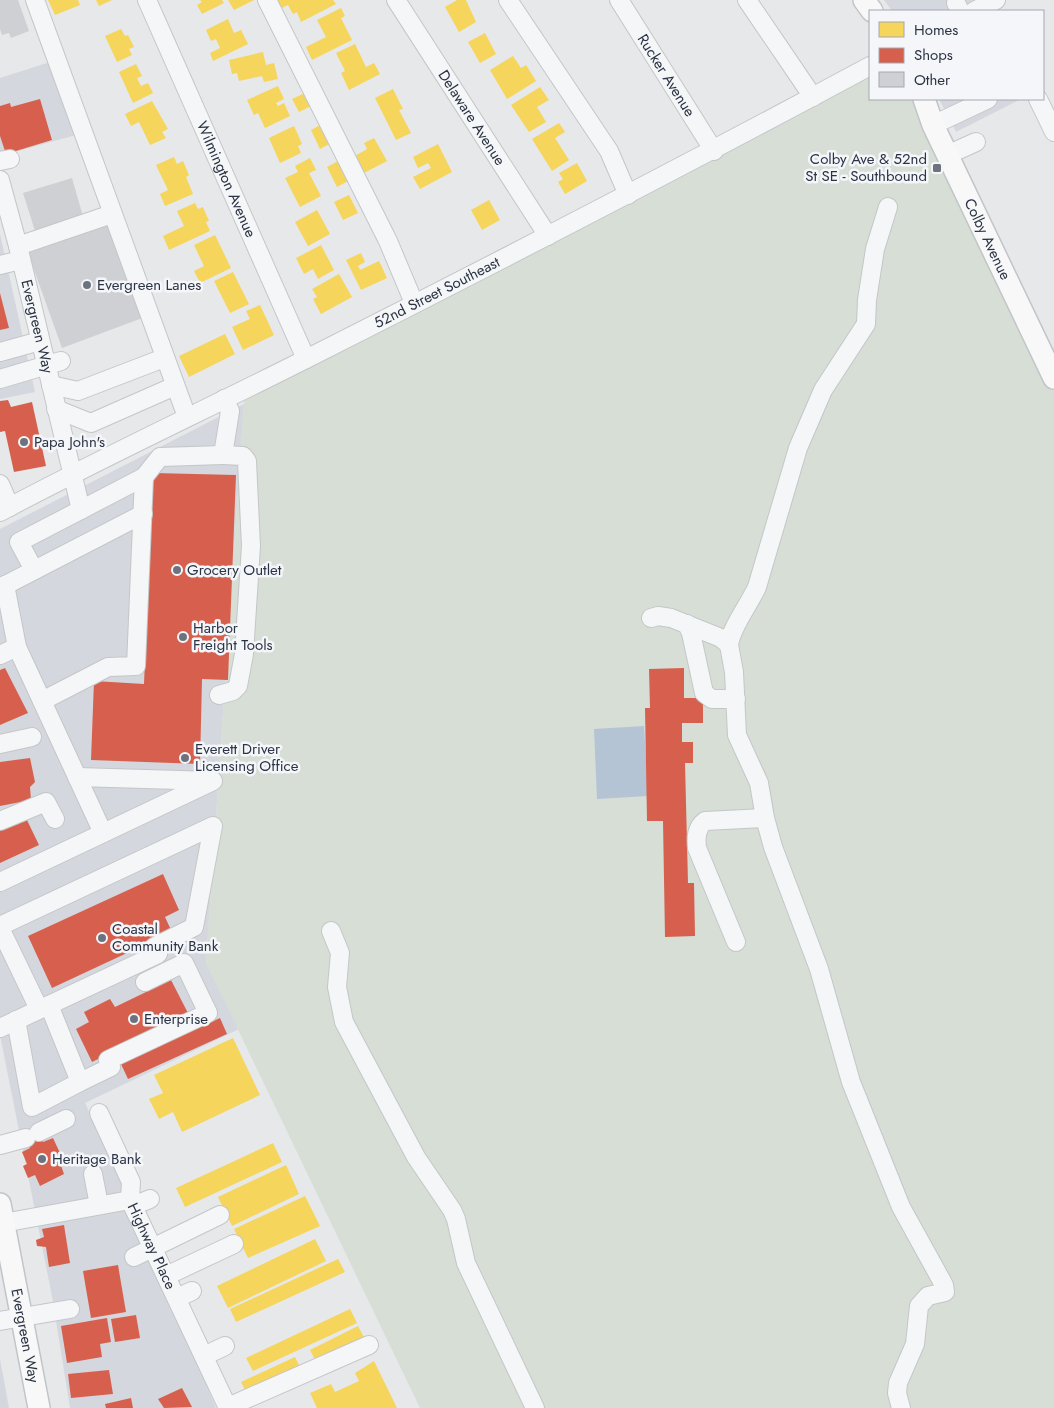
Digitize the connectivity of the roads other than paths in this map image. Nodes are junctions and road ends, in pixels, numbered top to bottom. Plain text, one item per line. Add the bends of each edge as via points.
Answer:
1 (35, 0) edge
2 (147, 0) edge
3 (266, 0) edge
4 (396, 0) edge
5 (508, 0) edge
6 (619, 0) edge
7 (746, 0) edge
8 (992, 4) edge
9 (977, 10) edge
10 (869, 67) edge
11 (842, 82) junction
12 (869, 83) edge
13 (813, 97) junction
14 (924, 100) edge
15 (983, 100) edge
16 (1038, 100) edge
17 (957, 105) edge
18 (933, 125) junction
19 (1054, 132) edge
20 (976, 142) dead end
21 (714, 151) junction
22 (947, 155) junction
23 (5, 191) edge
24 (628, 195) junction
25 (888, 207) dead end
26 (112, 214) junction
27 (6, 224) edge
28 (548, 236) junction
29 (20, 253) junction
30 (0, 265) edge
31 (414, 304) junction
32 (40, 342) junction
33 (0, 352) edge
34 (164, 358) junction
35 (306, 359) junction
36 (53, 364) junction
37 (1054, 378) edge
38 (0, 379) edge
39 (50, 385) junction
40 (175, 386) junction
41 (224, 399) junction
42 (56, 409) junction
43 (187, 417) junction
44 (223, 455) junction
45 (71, 474) junction
46 (144, 477) junction
47 (0, 484) edge
48 (5, 509) edge
49 (81, 510) junction
50 (143, 514) junction
51 (34, 570) junction
52 (2, 586) edge
53 (651, 618) dead end
54 (686, 624) junction
55 (729, 645) junction
56 (16, 646) junction
57 (0, 655) edge
58 (219, 695) dead end
59 (736, 699) junction
60 (42, 701) junction
61 (32, 737) dead end
62 (0, 744) edge
63 (77, 777) junction
64 (764, 818) junction
65 (54, 819) dead end
66 (0, 821) edge
67 (103, 833) junction
68 (0, 882) edge
69 (0, 927) edge
70 (331, 931) dead end
71 (736, 942) dead end
72 (145, 982) dead end
73 (44, 1007) junction
74 (8, 1024) edge
75 (80, 1082) junction
76 (99, 1113) dead end
77 (66, 1119) dead end
78 (0, 1145) edge
79 (93, 1174) dead end
80 (150, 1199) dead end
81 (131, 1203) junction
82 (99, 1205) junction
83 (2, 1213) edge
84 (220, 1215) dead end
85 (234, 1244) dead end
86 (154, 1249) junction
87 (5, 1253) edge
88 (134, 1257) dead end
89 (166, 1276) junction
90 (8, 1282) edge
91 (70, 1308) dead end
92 (22, 1317) junction
93 (0, 1321) edge
94 (369, 1345) dead end
95 (226, 1346) dead end
96 (204, 1356) junction
97 (36, 1407) edge
98 (228, 1408) edge
99 (535, 1408) edge
100 (901, 1408) edge

1 - 26 street
2 - 35 street, Wilmington Avenue
3 - 31 street via 388,241
4 - 28 street, Delaware Avenue
5 - 24 street via 609,151
6 - 21 street, Rucker Avenue
7 - 13 street
8 - 9 street
10 - 11 street, 52nd Street Southeast
11 - 12 street
11 - 13 street, 52nd Street Southeast
13 - 21 street, 52nd Street Southeast
14 - 18 main road, Colby Avenue
15 - 17 street
16 - 19 street
17 - 18 street
18 - 22 main road, Colby Avenue
20 - 22 street
21 - 24 street, 52nd Street Southeast
22 - 37 main road, Colby Avenue
23 - 27 street, Evergreen Way
24 - 28 street, 52nd Street Southeast
25 - 55 street via 875,249 866,300 866,324 823,390 806,432 757,587 730,637
26 - 29 street
26 - 34 street
27 - 29 street, Evergreen Way
28 - 31 street, 52nd Street Southeast
29 - 30 street
29 - 32 street, Evergreen Way
31 - 35 street, 52nd Street Southeast
32 - 33 street
32 - 36 street, Evergreen Way
34 - 39 street via 78,390
34 - 40 street
35 - 41 street, 52nd Street Southeast
36 - 38 street
36 - 39 street, Evergreen Way
39 - 42 street, Evergreen Way
40 - 42 street via 91,423
40 - 43 street
41 - 43 street, 52nd Street Southeast
41 - 44 street via 230,411
42 - 45 street, Evergreen Way
43 - 45 street, 52nd Street Southeast
44 - 46 street via 160,458
44 - 58 street via 243,456 247,461 251,546 244,654 238,686
45 - 48 street, 52nd Street Southeast
45 - 49 street, Evergreen Way
46 - 49 street
46 - 50 street
47 - 48 street
49 - 51 street via 19,542
50 - 51 street
50 - 60 street via 136,666 108,667
51 - 52 street
52 - 56 street
53 - 54 street via 671,618
54 - 55 street via 722,638
54 - 59 street via 691,633 704,693 712,699
55 - 59 street
56 - 57 street
56 - 60 street
59 - 64 street via 735,728 759,783
60 - 63 street
61 - 62 street
63 - 67 street
63 - 67 street via 213,781
64 - 71 street via 704,821 696,837 697,848
64 - 100 street via 819,970 851,1082 901,1207 944,1285 945,1292 928,1296 919,1306 915,1344 898,1383
65 - 66 street via 46,802
67 - 68 street
69 - 73 street
69 - 73 street via 213,826 194,927 154,947 158,954
70 - 99 street via 340,953 337,987 344,1022 416,1157 454,1214 466,1263
72 - 75 street via 184,963 208,1013 108,1060 111,1067
73 - 74 street
73 - 75 street
74 - 75 street via 32,1107
76 - 81 street via 131,1182
77 - 78 street
79 - 82 street
80 - 81 street
81 - 82 street, Highway Place
81 - 86 street, Highway Place
82 - 83 street, Highway Place
83 - 87 main road, Evergreen Way
84 - 86 street
85 - 89 street
86 - 88 street
86 - 89 street, Highway Place
87 - 90 main road, Evergreen Way
89 - 96 street, Highway Place via 184,1295
90 - 92 main road, Evergreen Way
91 - 92 street
92 - 93 street
92 - 97 main road, Evergreen Way
94 - 98 street
95 - 96 street
96 - 98 street, Highway Place

